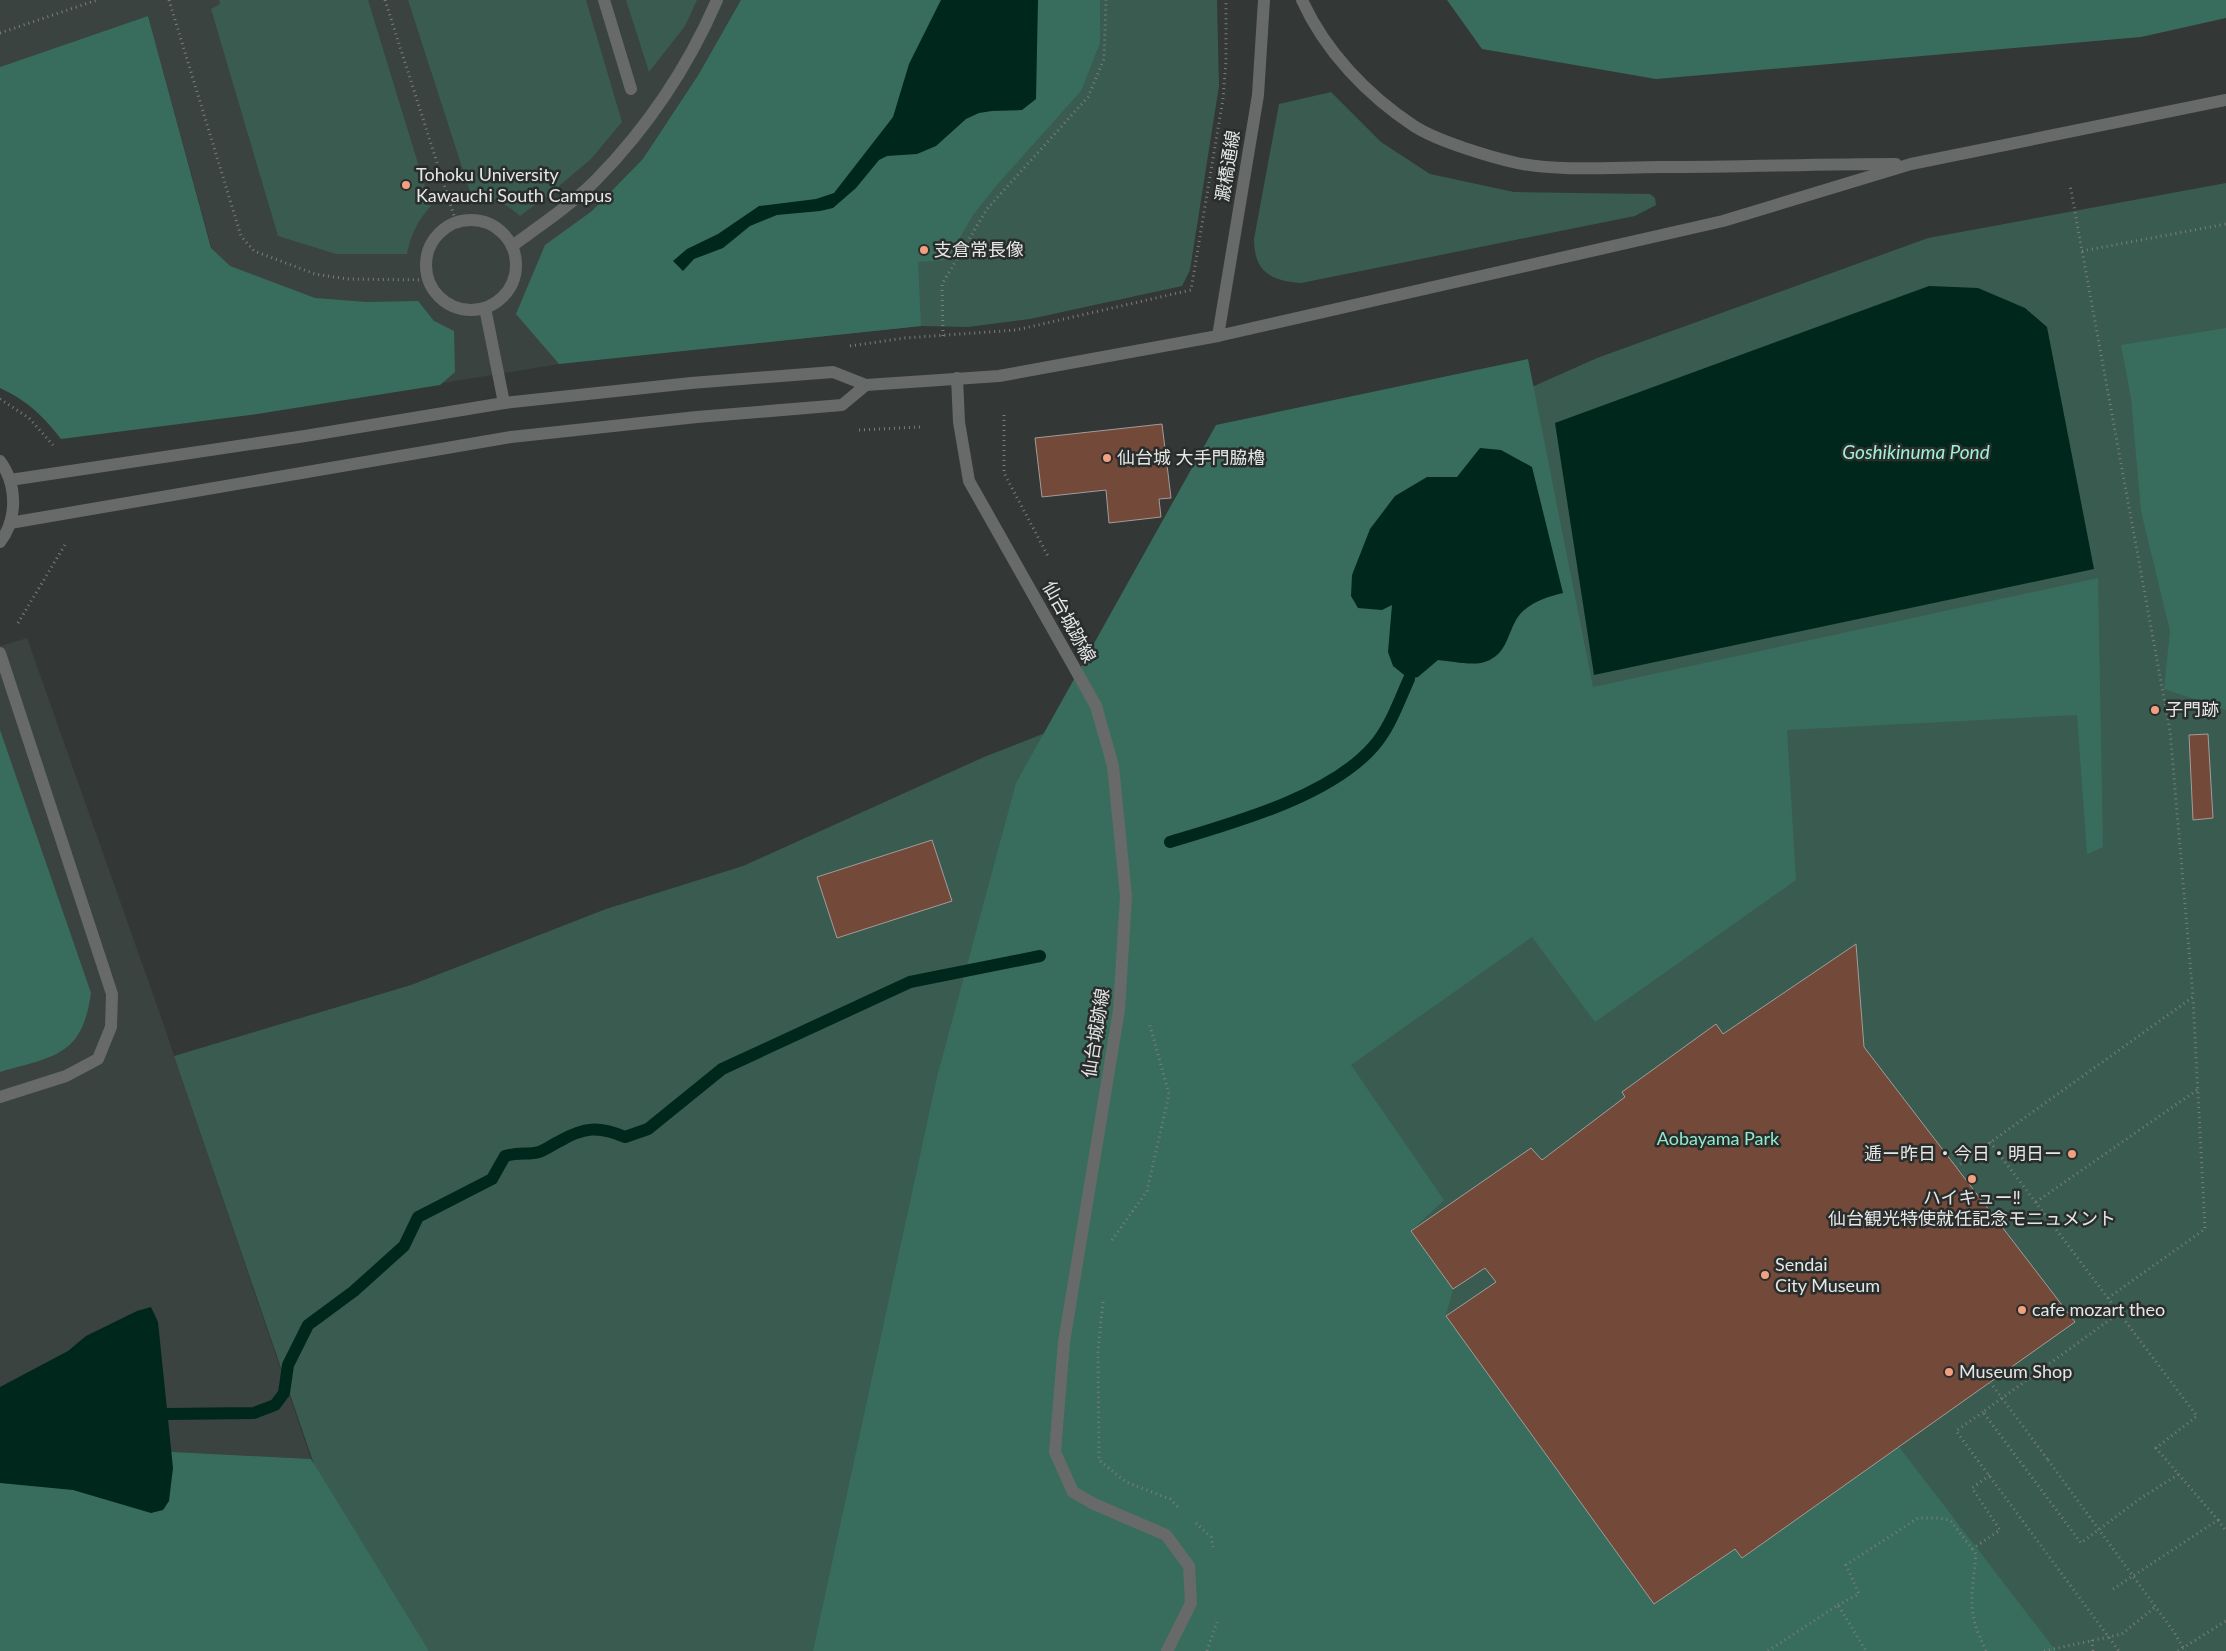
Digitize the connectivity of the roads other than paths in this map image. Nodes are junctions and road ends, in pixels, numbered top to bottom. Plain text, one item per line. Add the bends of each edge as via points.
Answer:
1 (604, 0) edge
2 (717, 0) edge
3 (1264, 0) edge
4 (1302, 0) edge
5 (631, 89) dead end
6 (2226, 100) edge
7 (1911, 164) junction
8 (512, 246) junction
9 (485, 308) junction
10 (1218, 336) junction
11 (957, 378) junction
12 (866, 385) junction
13 (504, 404) junction
14 (0, 461) edge
15 (10, 480) junction
16 (10, 523) junction
17 (0, 542) edge
18 (0, 653) edge
19 (0, 1097) edge
20 (1167, 1651) edge

1 - 5 street
2 - 8 street via 699,41 642,129 595,181
3 - 10 street, 澱橋通線 via 1258,95
4 - 7 street via 1331,49 1362,85 1415,126 1464,147 1518,163 1696,167
6 - 7 street
7 - 10 street via 1724,221
8 - 9 street via 516,260 515,275 509,289 499,301
8 - 9 street via 494,226 475,220 456,222 443,229 427,252 428,280 445,302 458,308
9 - 13 street
10 - 11 street via 999,376
11 - 12 street
11 - 20 street, 仙台城跡線 via 959,422 969,480 1096,706 1113,766 1126,896 1119,1010 1064,1342 1055,1452 1073,1492 1166,1535 1189,1566 1191,1602
12 - 13 street via 833,372 691,383
12 - 16 street via 842,405 511,437
13 - 15 street
14 - 15 street
15 - 16 street via 14,506
16 - 17 street
18 - 19 street via 112,994 111,1027 98,1059 66,1076

